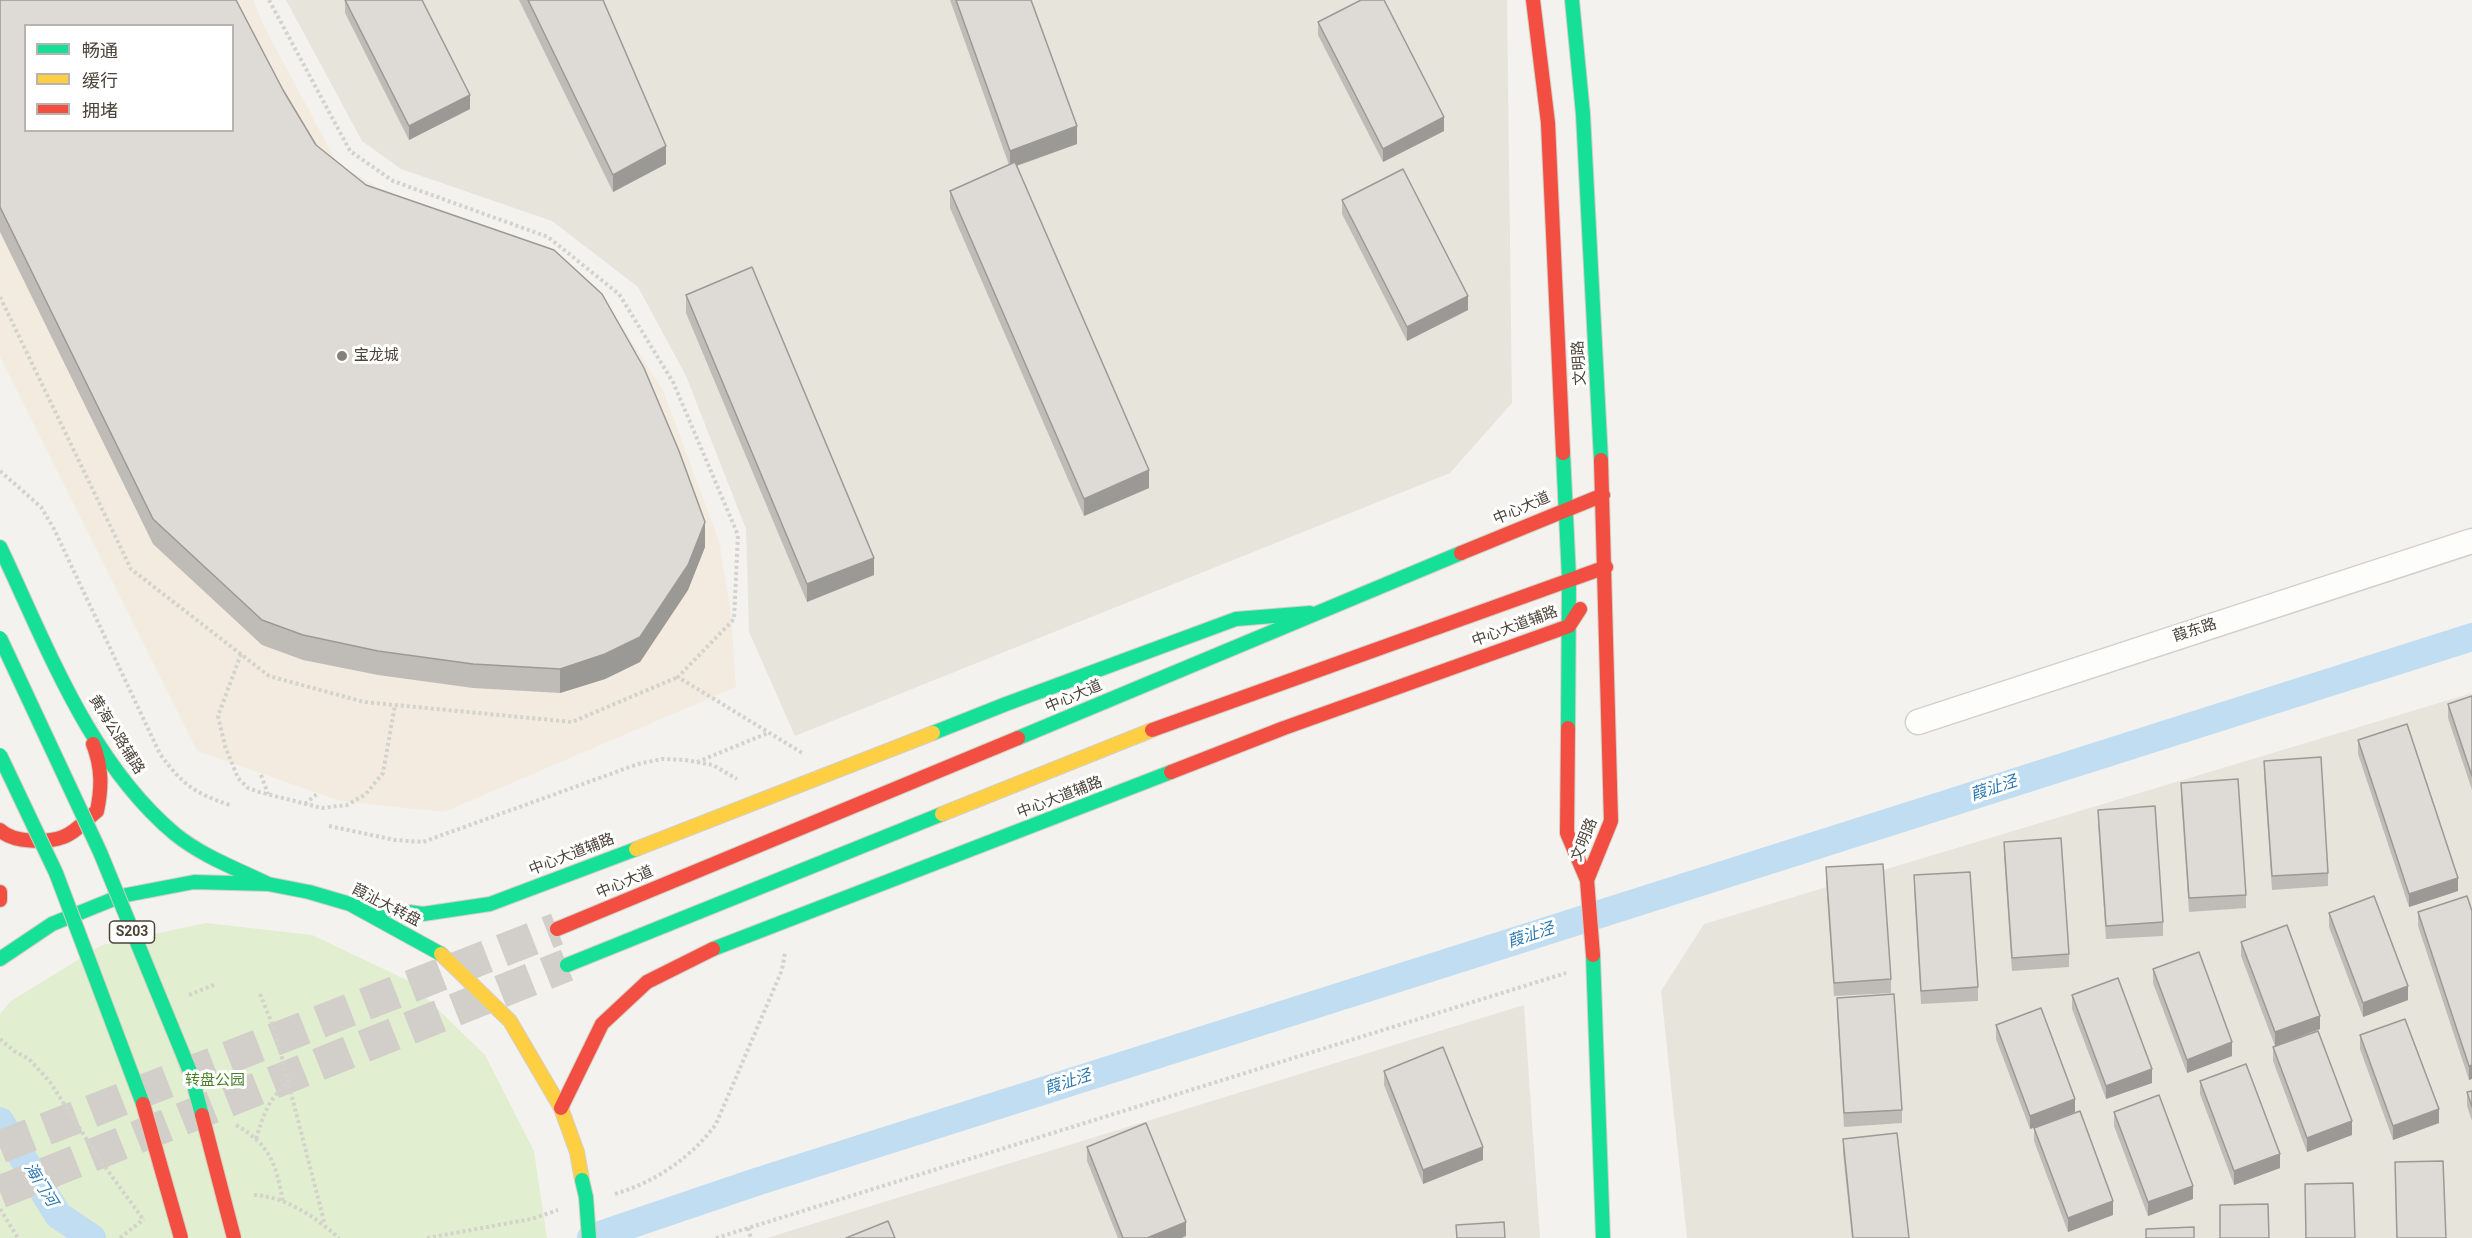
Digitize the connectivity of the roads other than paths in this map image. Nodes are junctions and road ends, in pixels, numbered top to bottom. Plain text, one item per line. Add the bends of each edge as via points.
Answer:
1 (1533, 0) edge
2 (1572, 0) edge
3 (1603, 495) junction
4 (1565, 509) junction
5 (2472, 540) edge
6 (0, 547) edge
7 (1606, 567) junction
8 (1569, 578) junction
9 (1321, 612) junction
10 (1569, 626) junction
11 (0, 638) edge
12 (1917, 722) dead end
13 (86, 725) junction
14 (0, 755) edge
15 (0, 830) edge
16 (1587, 880) junction
17 (268, 884) junction
18 (0, 892) edge
19 (0, 900) edge
20 (350, 904) junction
21 (557, 929) tunnel mouth
22 (0, 959) edge
23 (567, 965) tunnel mouth
24 (561, 1108) junction
25 (181, 1238) edge
26 (234, 1238) edge
27 (589, 1238) edge
28 (1603, 1238) edge

1 - 4 main road, 文明路 via 1548,123
2 - 3 main road, 文明路 via 1583,114
3 - 4 main road, 中心大道
3 - 7 main road, 文明路
4 - 8 main road, 文明路
4 - 9 main road, 中心大道
5 - 12 street, 葭东路
6 - 13 main road, 黄海公路辅路
7 - 8 main road
7 - 10 main road, 中心大道辅路
7 - 16 main road, 文明路 via 1611,821
8 - 10 main road, 文明路
8 - 23 main road via 1186,716
9 - 20 main road, 中心大道辅路 via 1236,619 490,904 423,914
9 - 21 main road, 中心大道
10 - 16 main road, 文明路 via 1567,833
10 - 24 main road, 中心大道辅路 via 1284,728 701,953 647,982 602,1024
11 - 26 main road, S203, bridge via 100,852 190,1074
13 - 15 main road via 100,762 97,811 64,837 28,842 6,836
13 - 17 main road, 黄海公路辅路 via 131,790 177,836
14 - 25 main road, bridge via 56,873 139,1092
16 - 28 main road via 1594,964
17 - 20 main road, 葭沚大转盘
17 - 22 main road, 葭沚大转盘 via 194,882 121,896 52,924
18 - 19 main road
20 - 24 main road, 葭沚大转盘 via 438,951 510,1021
24 - 27 main road, 葭沚大转盘, bridge via 577,1152

